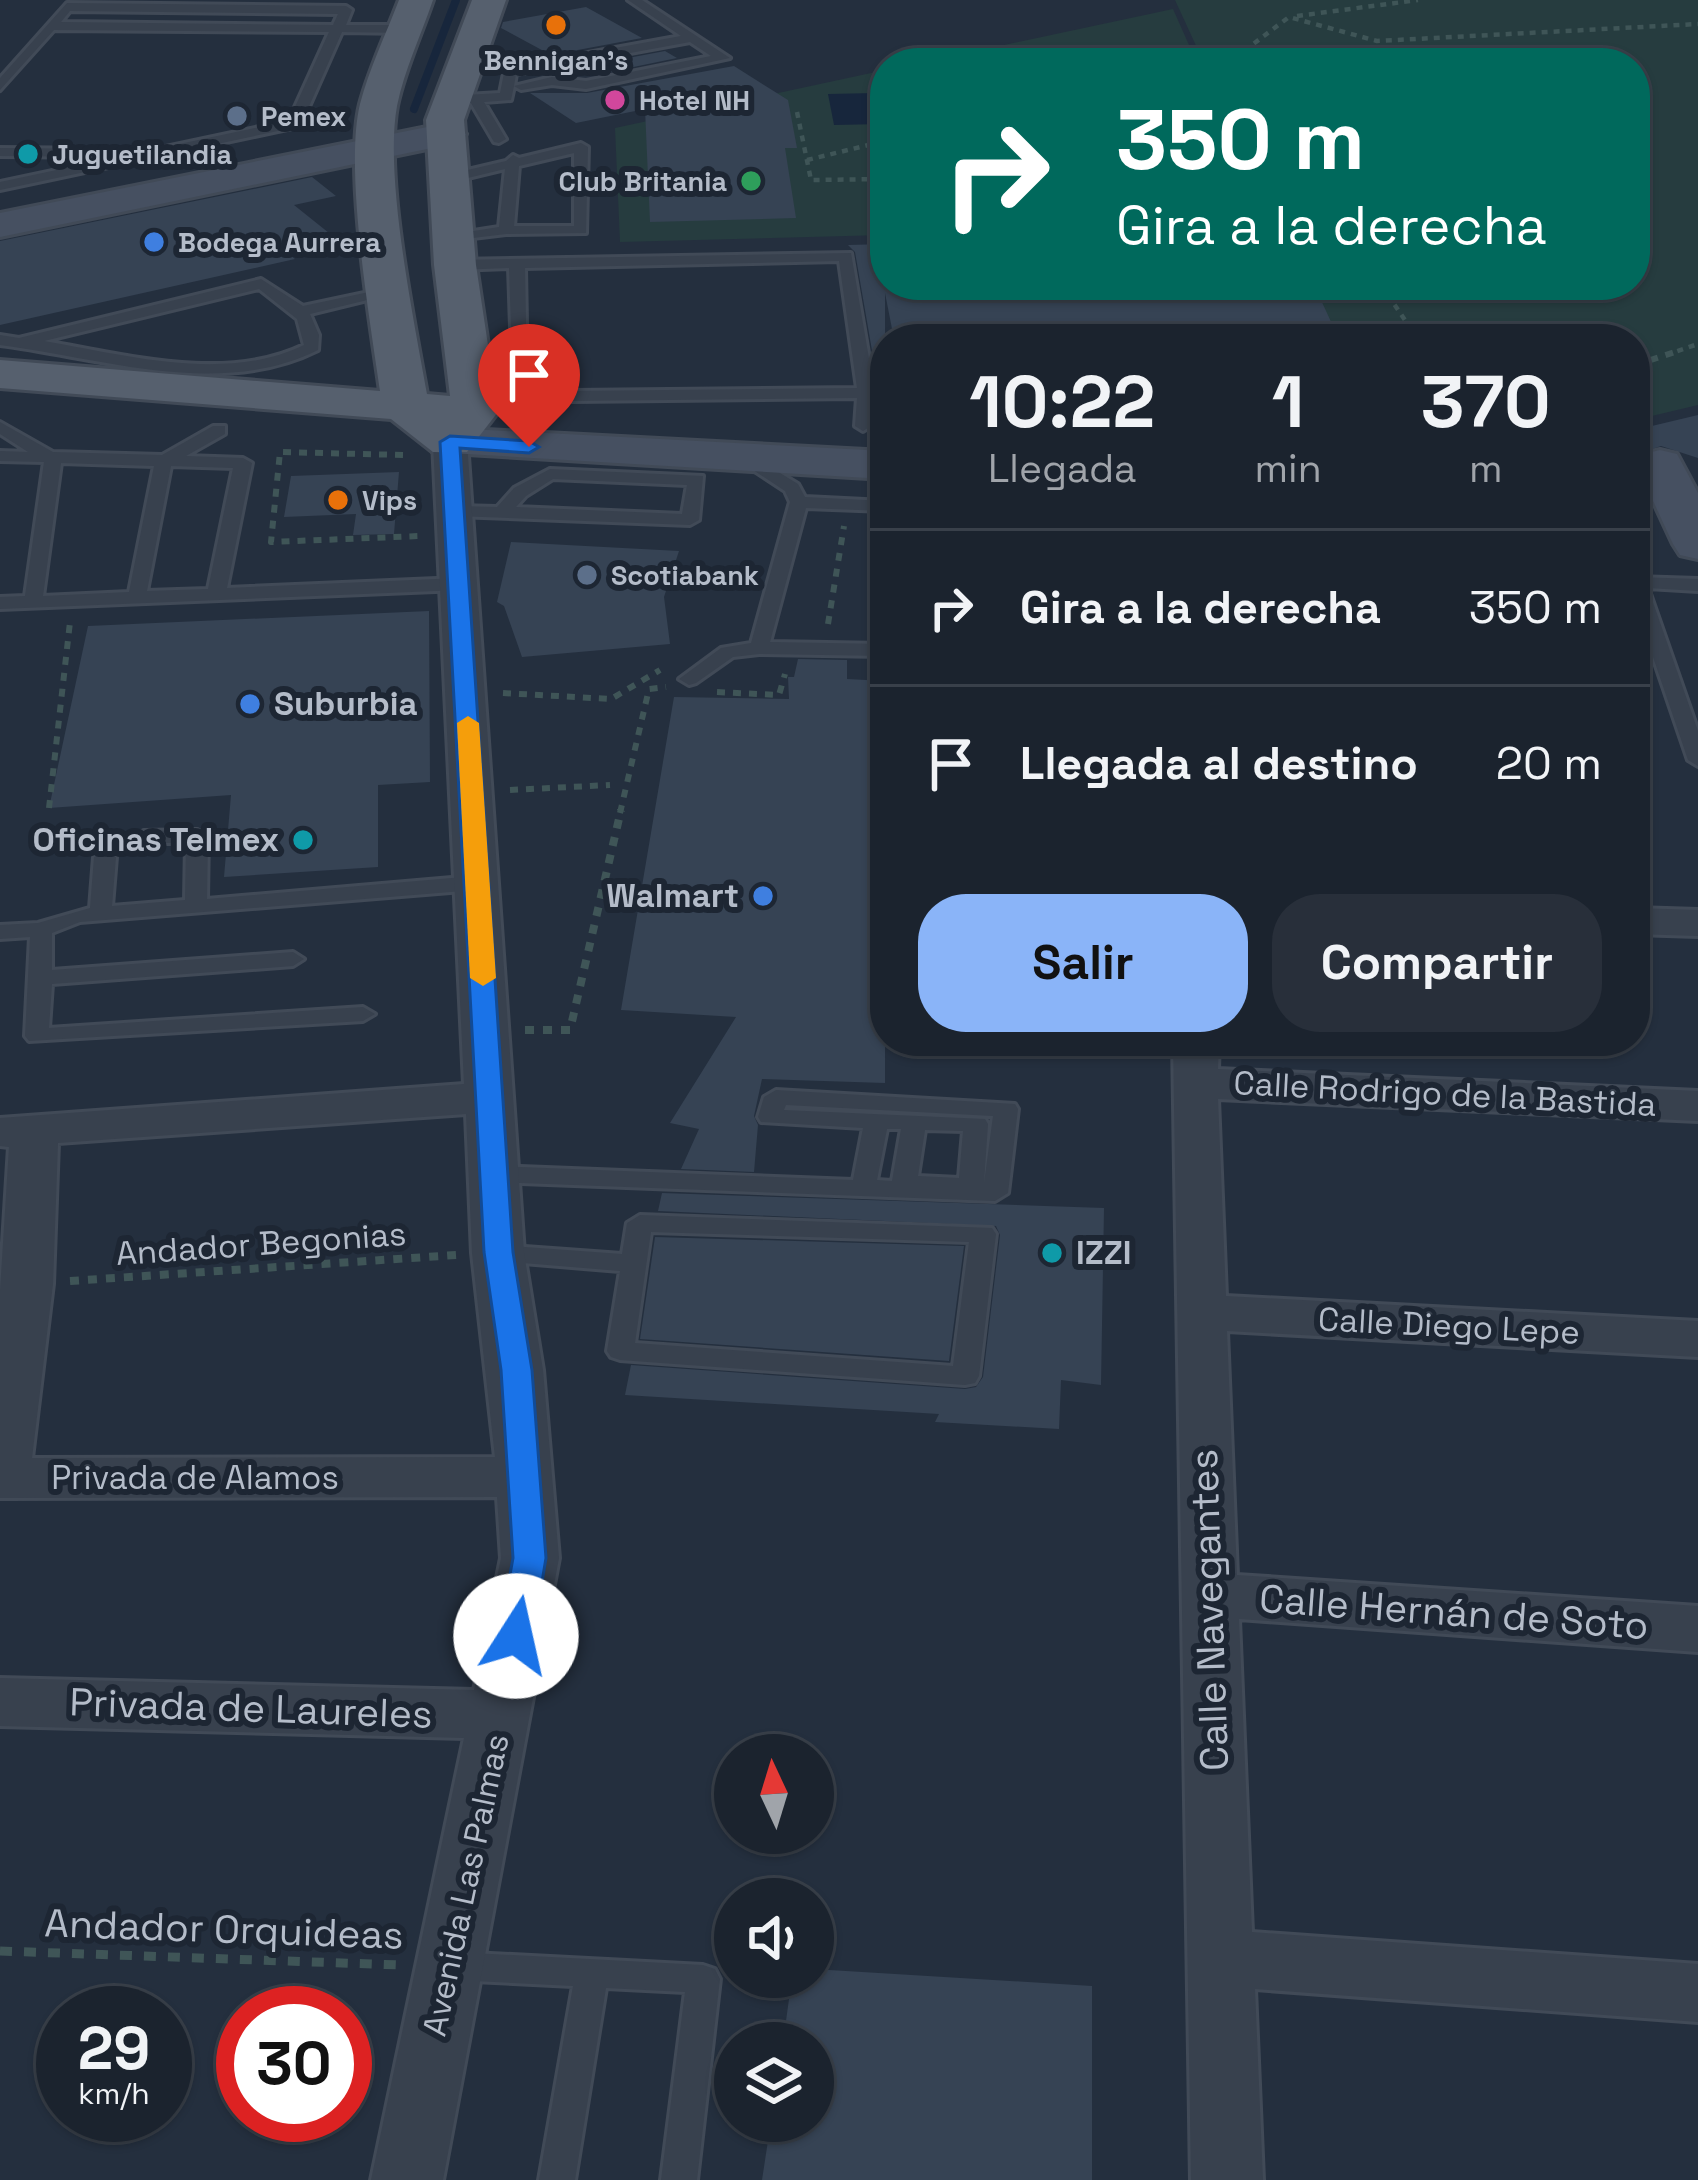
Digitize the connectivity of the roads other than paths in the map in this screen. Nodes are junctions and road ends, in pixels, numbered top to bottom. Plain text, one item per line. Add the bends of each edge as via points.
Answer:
1 (489, 0) edge
2 (634, 0) edge
3 (142, 4) edge
4 (411, 14) edge
5 (51, 26) junction
6 (337, 29) junction
7 (692, 38) junction
8 (0, 86) edge
9 (507, 89) junction
10 (454, 114) junction
11 (500, 139) dead end
12 (376, 142) junction
13 (0, 152) edge
14 (174, 153) junction
15 (513, 159) junction
16 (192, 162) dead end
17 (447, 179) junction
18 (0, 186) edge
19 (135, 191) junction
20 (0, 212) edge
21 (0, 225) edge
22 (506, 230) junction
23 (454, 251) junction
24 (517, 262) junction
25 (388, 293) junction
26 (301, 311) junction
27 (0, 340) edge
28 (10, 358) edge
29 (870, 385) edge
30 (406, 408) junction
31 (0, 417) edge
32 (870, 420) edge
33 (870, 421) edge
34 (870, 423) edge
35 (0, 427) edge
36 (219, 430) junction
37 (459, 437) junction
38 (0, 456) edge
39 (747, 458) junction
40 (53, 460) junction
41 (163, 462) junction
42 (559, 462) junction
43 (697, 468) junction
44 (799, 502) junction
45 (870, 505) edge
46 (469, 535) junction
47 (1650, 583) edge
48 (1698, 585) edge
49 (216, 594) junction
50 (136, 597) junction
51 (33, 603) junction
52 (0, 604) edge
53 (1650, 622) edge
54 (1650, 645) edge
55 (1658, 645) junction
56 (759, 648) junction
57 (870, 650) edge
58 (680, 683) road end
59 (1698, 760) edge
60 (144, 837) dead end
61 (105, 857) dead end
62 (475, 883) junction
63 (196, 907) junction
64 (100, 915) junction
65 (1650, 921) edge
66 (1698, 922) edge
67 (41, 929) junction
68 (0, 932) edge
69 (293, 959) dead end
70 (41, 978) junction
71 (363, 1014) dead end
72 (1194, 1062) edge
73 (490, 1097) junction
74 (1698, 1106) edge
75 (876, 1121) junction
76 (914, 1122) dead end
77 (17, 1131) edge
78 (495, 1170) junction
79 (866, 1178) junction
80 (498, 1252) junction
81 (632, 1263) junction
82 (1201, 1312) junction
83 (1698, 1339) edge
84 (522, 1478) junction
85 (1211, 1595) junction
86 (1698, 1629) edge
87 (0, 1702) edge
88 (502, 1715) junction
89 (1218, 1958) junction
90 (447, 1966) junction
91 (592, 1974) junction
92 (1698, 1994) edge
93 (406, 2180) edge
94 (557, 2180) edge
95 (679, 2180) edge
96 (1227, 2180) edge

1 - 10 main road
2 - 7 lane
3 - 5 lane via 67,7
3 - 6 lane via 346,10
4 - 6 lane
4 - 12 main road via 379,104
5 - 6 lane
5 - 8 lane
6 - 14 lane via 296,120
7 - 9 lane via 510,71
7 - 9 lane via 724,58 586,85
9 - 10 lane via 506,97
10 - 11 lane
10 - 12 main road
10 - 17 main road
12 - 19 main road
12 - 25 main road
13 - 14 lane
14 - 16 lane
14 - 18 lane
15 - 17 lane
15 - 22 lane
15 - 22 lane via 581,147 581,230
17 - 23 main road
19 - 20 main road
19 - 21 main road
22 - 23 lane
23 - 24 lane
23 - 37 main road
24 - 29 lane via 845,256
24 - 32 lane via 519,382 572,396
25 - 26 lane
25 - 30 main road
26 - 28 lane via 261,284
26 - 28 lane via 313,329 312,347 244,369
27 - 28 lane
28 - 30 main road
30 - 37 main road
31 - 36 main road
33 - 37 main road
34 - 39 main road
35 - 40 lane
36 - 37 main road
36 - 41 lane
37 - 42 main road
37 - 46 street, Avenida Las Palmas
38 - 40 lane
39 - 43 main road
39 - 44 lane via 792,488
40 - 41 lane
40 - 51 lane
41 - 49 lane via 243,463
41 - 50 lane
42 - 43 main road
42 - 46 lane
43 - 46 lane via 690,520
44 - 45 lane
44 - 56 lane
46 - 49 lane
46 - 62 street, Avenida Las Palmas
47 - 48 lane
49 - 50 lane
50 - 51 lane
51 - 52 lane
53 - 55 lane
54 - 55 lane
55 - 59 lane
56 - 57 lane
56 - 58 lane via 728,652
60 - 63 lane via 196,836
61 - 64 lane
62 - 63 lane
62 - 73 street, Avenida Las Palmas
63 - 64 lane
64 - 67 lane
65 - 66 street
67 - 68 lane
67 - 70 lane
69 - 70 lane
70 - 71 lane via 37,1036
72 - 74 street, Calle Rodrigo de la Bastida
72 - 82 street, Calle Navegantes
73 - 77 street, Privada de Alamos
73 - 78 street, Avenida Las Palmas
75 - 76 lane
75 - 79 lane
75 - 79 lane via 770,1117 776,1097 1006,1109 995,1193
77 - 84 street, Privada de Alamos via 27,1284 1,1478
78 - 79 lane
78 - 80 street, Avenida Las Palmas
80 - 81 lane
80 - 84 street, Avenida Las Palmas
81 - 81 lane via 640,1223 983,1234 965,1376 620,1351
82 - 83 street, Calle Diego Lepe
82 - 85 street, Calle Navegantes
84 - 88 street, Avenida Las Palmas via 530,1558
85 - 86 street, Calle Hernán de Soto
85 - 89 street, Calle Navegantes
87 - 88 street, Privada de Laureles
88 - 90 street, Avenida Las Palmas
89 - 92 street
89 - 96 street, Calle Navegantes
90 - 91 lane
90 - 93 street, Avenida Las Palmas
91 - 94 lane
91 - 95 lane via 704,1978

